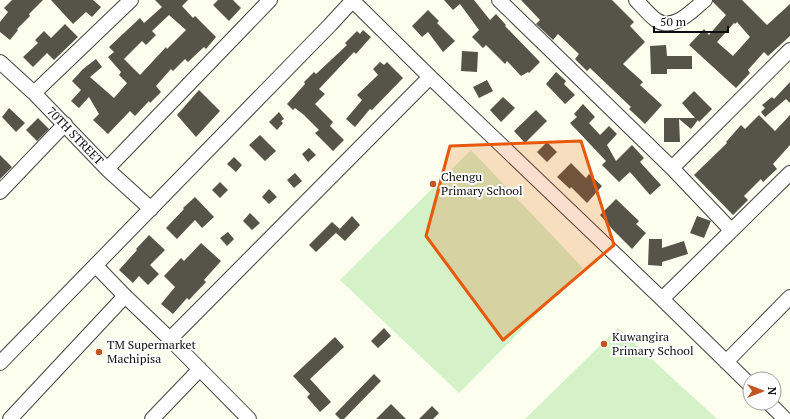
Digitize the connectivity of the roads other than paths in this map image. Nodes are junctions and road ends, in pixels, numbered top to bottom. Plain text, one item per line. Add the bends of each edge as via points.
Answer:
1 (130, 0) edge
2 (270, 0) edge
3 (353, 0) edge
4 (499, 0) edge
5 (636, 0) edge
6 (705, 0) edge
7 (790, 50) edge
8 (0, 62) edge
9 (430, 77) junction
10 (34, 93) junction
11 (65, 124) junction
12 (672, 168) junction
13 (107, 169) junction
14 (790, 173) edge
15 (0, 192) edge
16 (151, 208) junction
17 (731, 230) junction
18 (96, 266) junction
19 (125, 296) junction
20 (790, 297) edge
21 (662, 299) junction
22 (170, 339) junction
23 (726, 362) junction
24 (0, 363) edge
25 (200, 370) junction
26 (742, 377) edge
27 (778, 411) edge
28 (10, 419) edge
29 (152, 419) edge
30 (249, 419) edge
31 (786, 419) edge

1 - 10 street
2 - 13 street
3 - 9 street
3 - 16 street
4 - 12 street
5 - 6 street via 662,23 680,20
7 - 12 street
8 - 10 street, 70TH STREET
9 - 21 street
9 - 22 street
10 - 11 street, 70TH STREET
11 - 13 street, 70TH STREET
11 - 15 street
12 - 17 street
13 - 16 street, 70TH STREET
14 - 17 street
16 - 18 street
17 - 21 street
18 - 19 street
18 - 24 street
19 - 22 street
19 - 28 street
20 - 23 street
21 - 23 street
22 - 25 street
23 - 26 street
25 - 29 street
25 - 30 street
27 - 31 street

